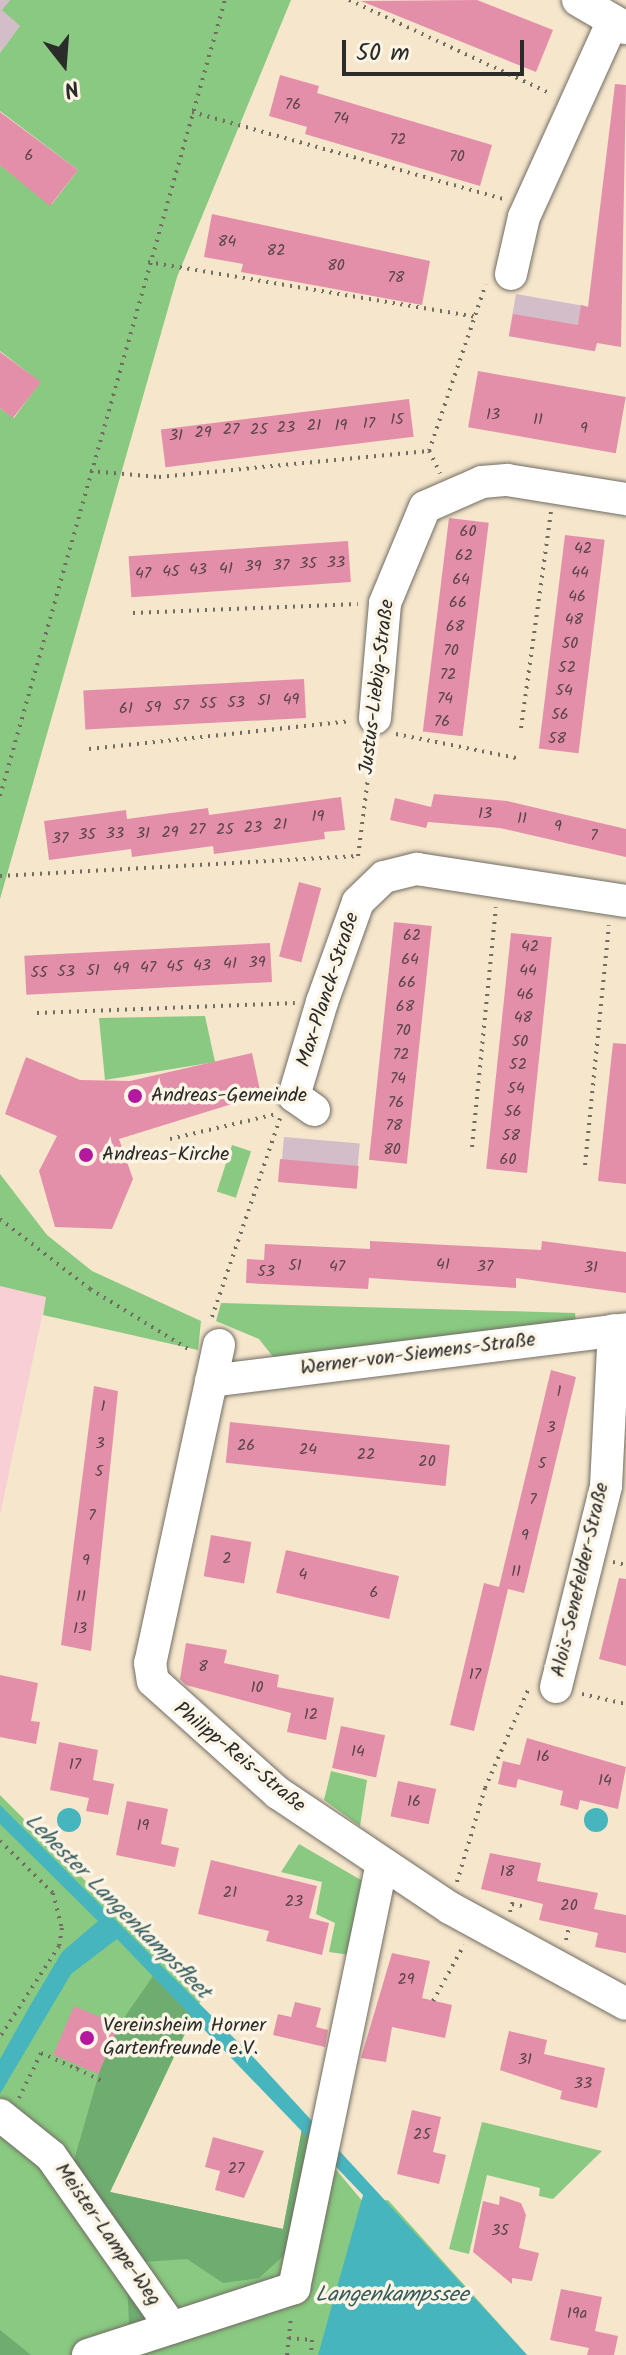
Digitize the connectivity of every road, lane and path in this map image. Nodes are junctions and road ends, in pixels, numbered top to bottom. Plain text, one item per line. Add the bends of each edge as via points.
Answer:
1 (225, 0) edge
2 (349, 0) edge
3 (578, 0) edge
4 (620, 24) edge
5 (574, 103) junction
6 (192, 112) junction
7 (529, 207) junction
8 (148, 262) junction
9 (511, 274) joint
10 (475, 317) junction
11 (429, 451) junction
12 (90, 471) junction
13 (555, 486) junction
14 (451, 493) junction
15 (626, 499) edge
16 (385, 603) junction
17 (133, 613) dead end
18 (375, 724) junction
19 (521, 728) dead end
20 (89, 749) dead end
21 (521, 759) dead end
22 (0, 796) edge
23 (0, 876) edge
24 (500, 879) junction
25 (619, 900) edge
26 (322, 1002) junction
27 (37, 1013) dead end
28 (299, 1111) junction
29 (170, 1139) dead end
30 (472, 1147) dead end
31 (585, 1165) dead end
32 (0, 1219) edge
33 (620, 1329) edge
34 (211, 1361) junction
35 (556, 1687) junction
36 (626, 1704) edge
37 (0, 1841) edge
38 (382, 1864) junction
39 (512, 1904) dead end
40 (526, 1907) dead end
41 (450, 1908) junction
42 (479, 1924) junction
43 (433, 2001) dead end
44 (626, 2004) edge
45 (0, 2037) edge
46 (81, 2062) dead end
47 (77, 2069) junction
48 (104, 2082) dead end
49 (4, 2118) edge
50 (294, 2288) junction
51 (172, 2328) junction
52 (289, 2338) junction
53 (88, 2355) edge
54 (287, 2355) edge
55 (311, 2355) edge

1 - 6 path
2 - 5 path
3 - 4 street
4 - 5 street
5 - 7 street
6 - 7 path
6 - 8 path
7 - 9 street
8 - 10 path
8 - 12 path
9 - 10 path via 486,284
10 - 11 path
11 - 12 path via 159,477
11 - 14 path
12 - 22 path
13 - 14 street, Justus-Liebig-Straße via 507,480
13 - 15 street, Justus-Liebig-Straße
13 - 19 path
14 - 16 street, Justus-Liebig-Straße via 425,507 415,523
16 - 17 path
16 - 18 street, Justus-Liebig-Straße
18 - 20 path
18 - 21 path
18 - 23 path, Justus-Liebig-Straße via 358,856
24 - 25 street, Max-Planck-Straße
24 - 26 street, Max-Planck-Straße via 417,869 384,877 358,902
24 - 30 path
25 - 31 path
26 - 27 path
26 - 28 street, Max-Planck-Straße via 294,1096
28 - 29 path
28 - 34 path via 217,1299
32 - 34 path via 90,1289
33 - 34 street, Werner-von-Siemens-Straße
33 - 35 street, Alois-Senefelder-Straße via 606,1486
34 - 38 street, Philipp-Reis-Straße via 150,1663 153,1681 278,1793
35 - 36 path
35 - 41 path via 531,1684 520,1706 485,1788
37 - 45 path via 53,1893 62,1928 59,1946
38 - 41 street, Philipp-Reis-Straße
38 - 50 street
39 - 40 path
41 - 42 street, Philipp-Reis-Straße
42 - 43 path
42 - 44 street, Philipp-Reis-Straße
46 - 47 path
47 - 48 path
47 - 49 path via 41,2053
49 - 51 street, Meister-Lampe-Weg via 51,2156
50 - 51 street
50 - 52 path
51 - 53 street
52 - 54 path
52 - 55 path via 312,2340

